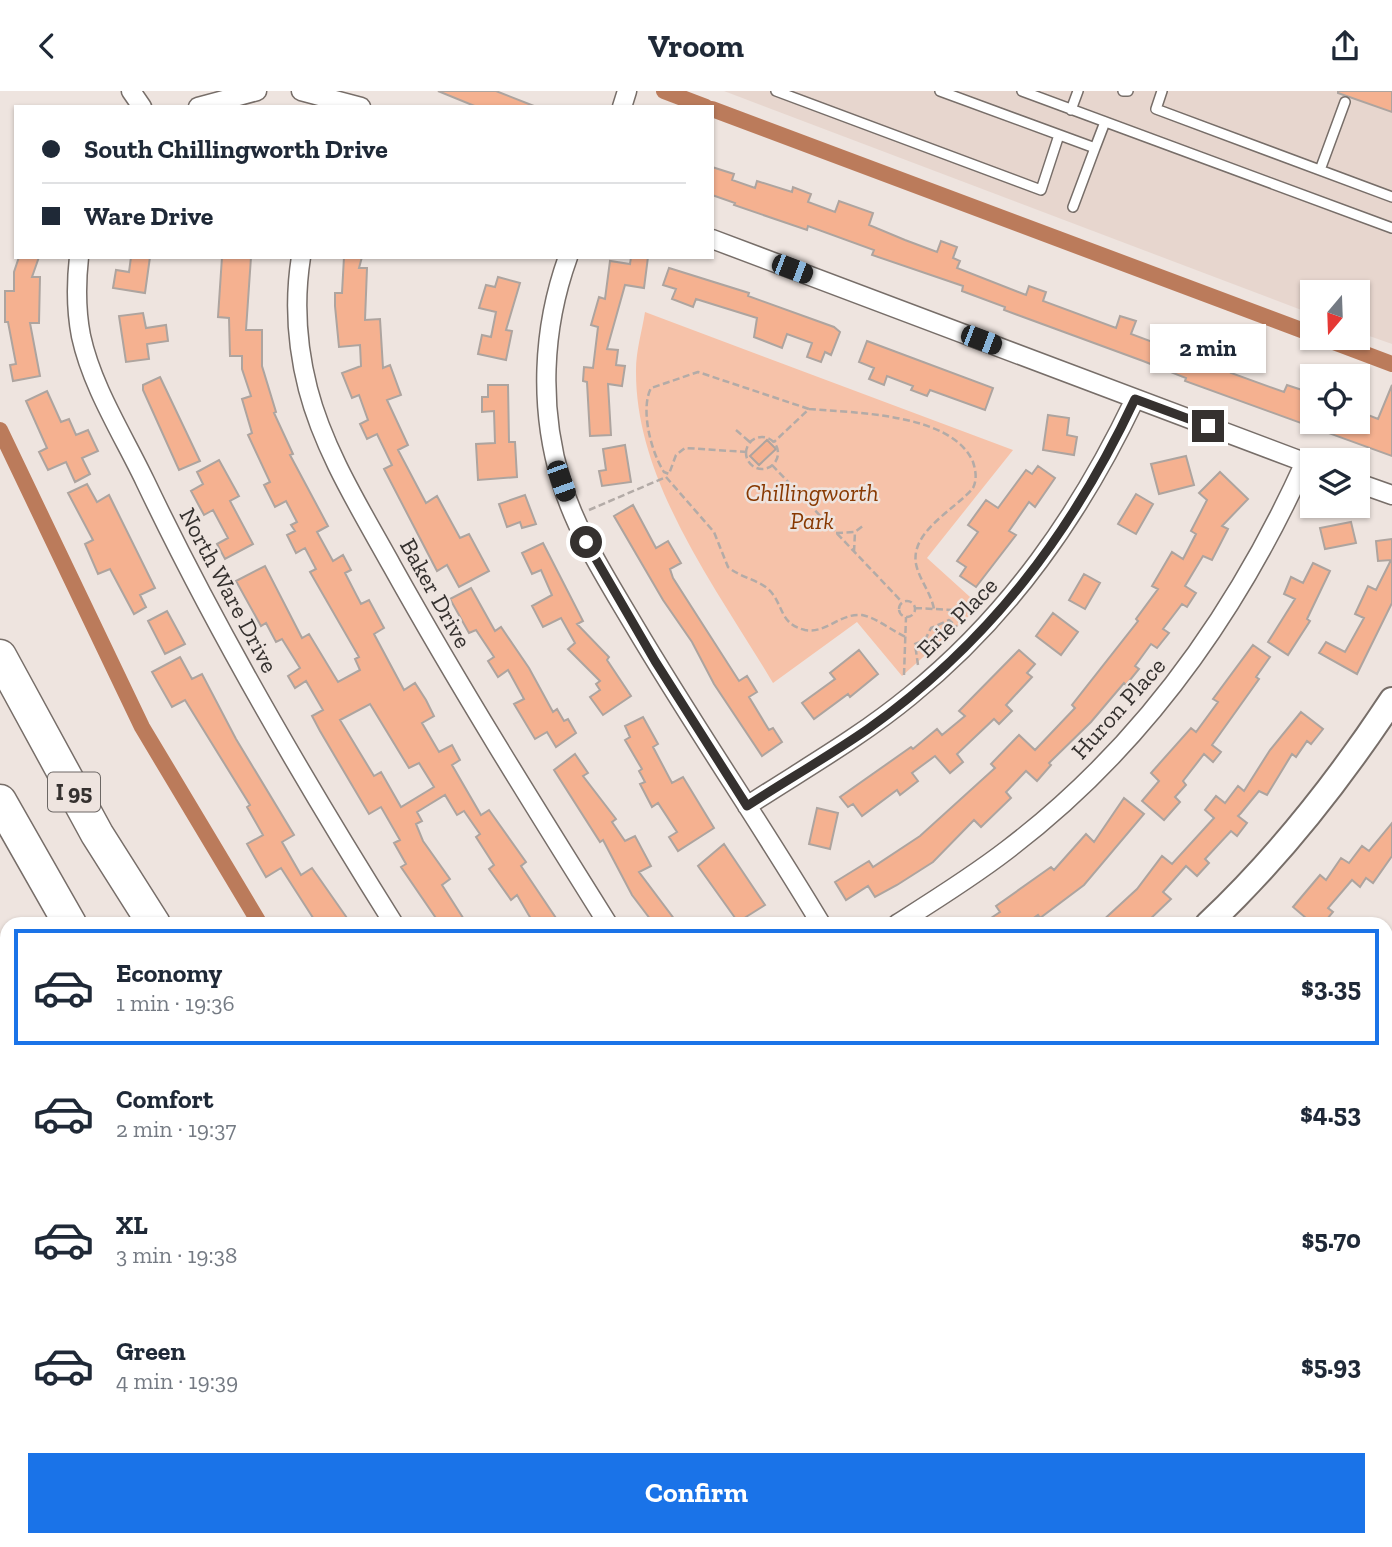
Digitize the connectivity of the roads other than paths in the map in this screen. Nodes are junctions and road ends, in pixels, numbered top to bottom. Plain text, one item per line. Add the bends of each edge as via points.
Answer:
1 (257, 91) edge
2 (301, 91) edge
3 (776, 91) edge
4 (940, 91) edge
5 (1022, 91) edge
6 (1078, 91) edge
7 (1162, 91) edge
8 (1345, 102) dead end
9 (205, 105) edge
10 (353, 105) edge
11 (1072, 110) junction
12 (1105, 122) junction
13 (1059, 135) junction
14 (1095, 148) junction
15 (1320, 170) junction
16 (1392, 197) edge
17 (1073, 207) dead end
18 (1392, 228) edge
19 (714, 240) edge
20 (79, 259) edge
21 (301, 259) edge
22 (567, 259) edge
23 (1135, 399) junction
24 (1300, 461) edge
25 (1300, 481) edge
26 (1370, 487) edge
27 (1392, 495) edge
28 (0, 656) edge
29 (1392, 700) edge
30 (0, 801) edge
31 (747, 806) junction
32 (66, 917) edge
33 (150, 917) edge
34 (390, 917) edge
35 (604, 917) edge
36 (817, 917) edge
37 (907, 917) edge
38 (1215, 917) edge

1 - 9 street
2 - 10 street
3 - 13 lane via 1041,190
4 - 13 lane
5 - 11 lane
6 - 11 lane
7 - 15 lane via 1156,109
8 - 15 lane
11 - 12 lane
12 - 14 lane
12 - 18 lane
13 - 14 lane
14 - 17 lane
15 - 16 lane
19 - 23 street
20 - 34 street, North Ware Drive via 81,337 103,394 215,619
21 - 35 street, Baker Drive via 297,313 301,352 308,390 331,450 429,633
22 - 31 street via 553,310 546,376 548,416 561,481 593,556
23 - 24 street
23 - 31 street, Erie Place via 1082,502 1021,587 986,626 949,663 867,729
25 - 37 street, Huron Place via 1240,590 1136,730 1064,802 1008,849
26 - 27 street
28 - 33 highway, I 95 via 97,834
29 - 38 street via 1313,811
30 - 32 highway
31 - 36 street

